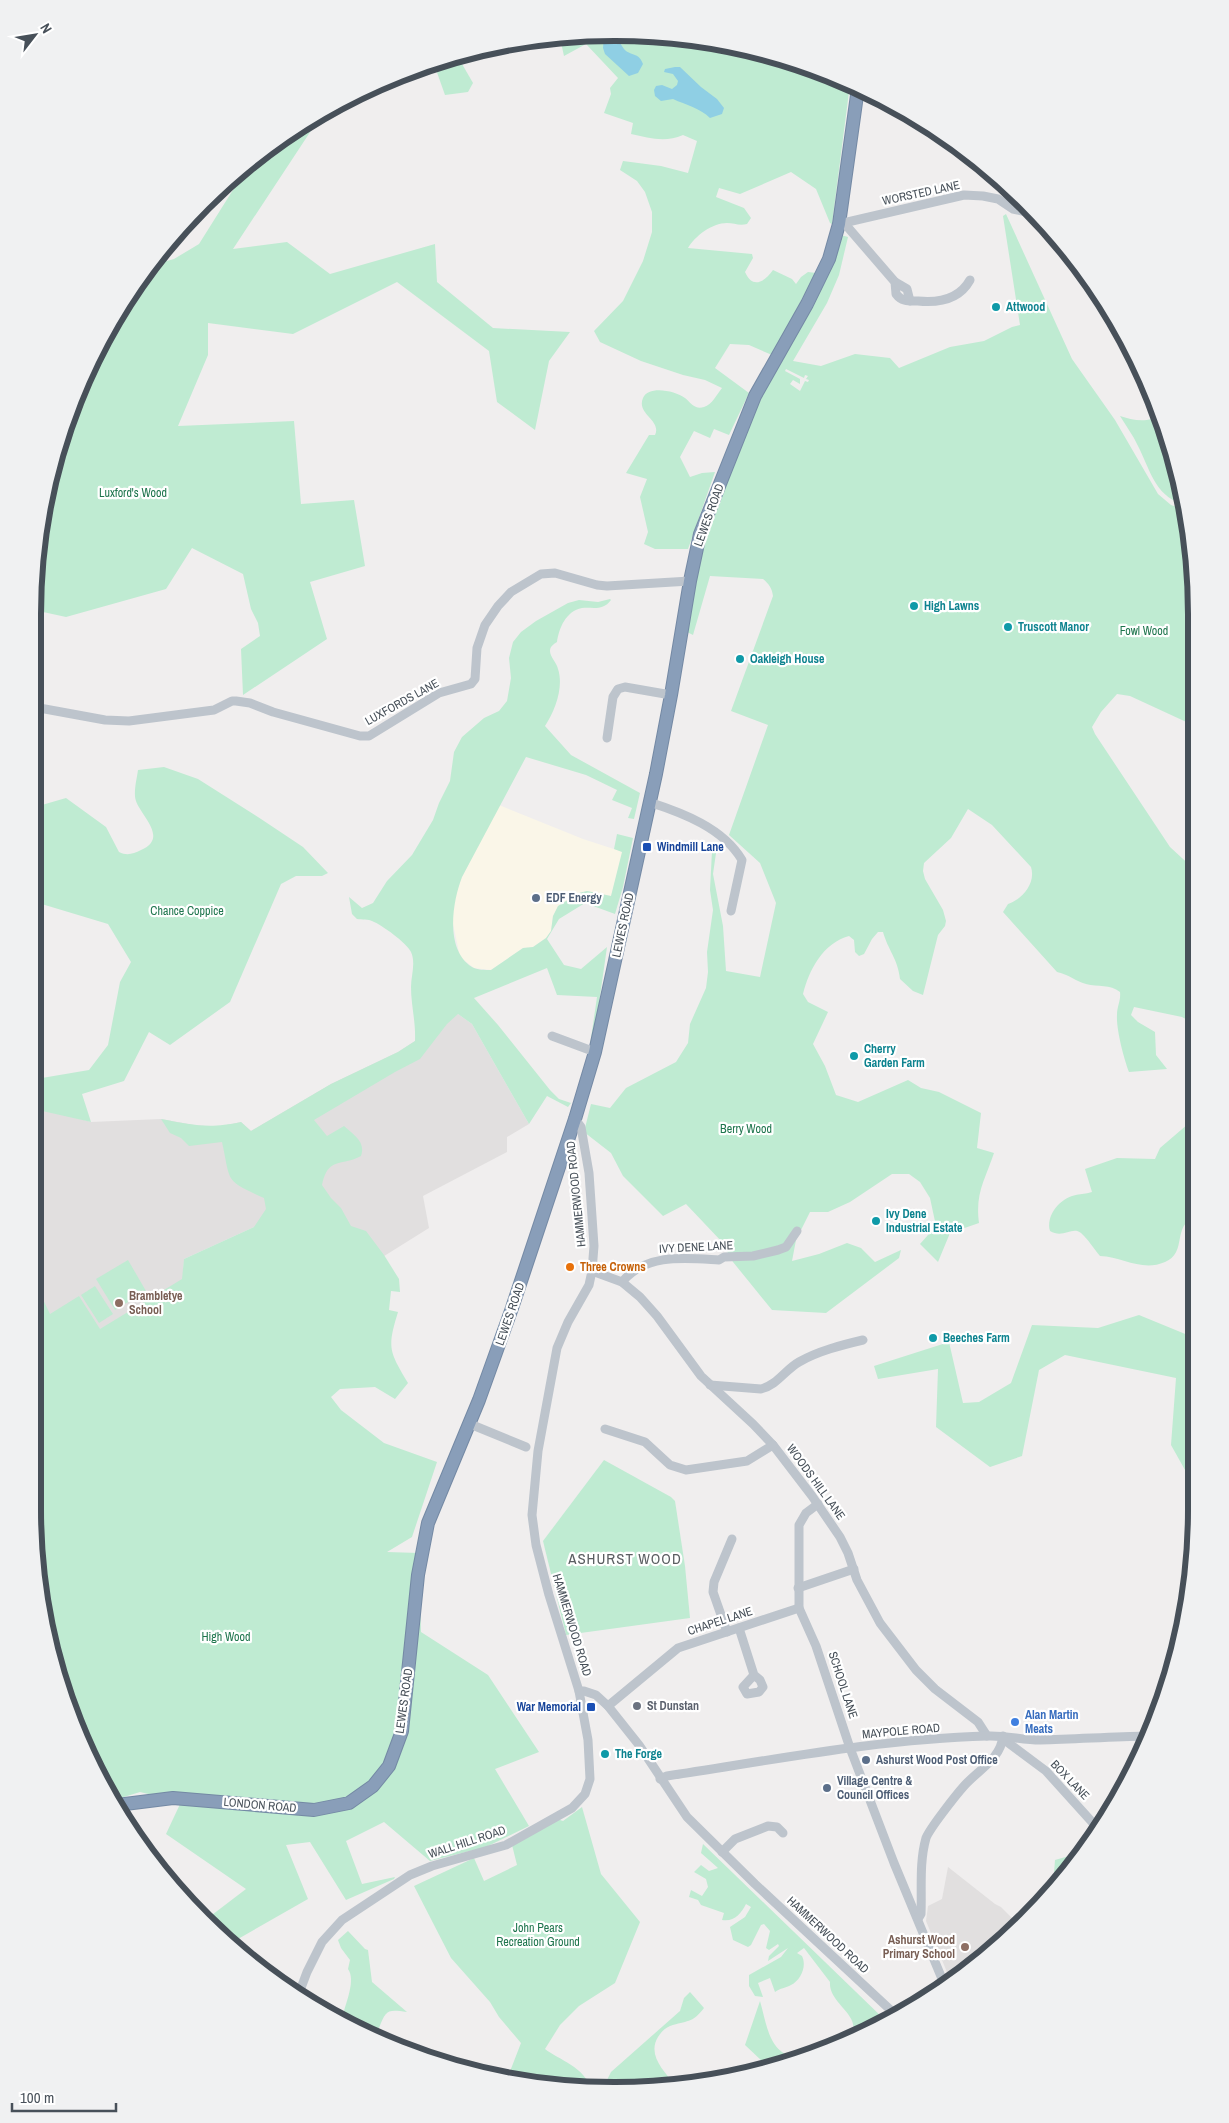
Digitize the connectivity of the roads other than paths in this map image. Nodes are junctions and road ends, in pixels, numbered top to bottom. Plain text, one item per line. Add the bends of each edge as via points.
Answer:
1 (857, 95) edge
2 (1022, 211) edge
3 (842, 224) junction
4 (970, 280) dead end
5 (690, 581) junction
6 (671, 696) junction
7 (41, 707) edge
8 (607, 738) dead end
9 (649, 802) junction
10 (731, 911) dead end
11 (552, 1036) dead end
12 (595, 1052) junction
13 (575, 1120) junction
14 (797, 1231) dead end
15 (592, 1271) junction
16 (622, 1282) junction
17 (862, 1340) dead end
18 (710, 1385) junction
19 (470, 1424) junction
20 (605, 1429) dead end
21 (540, 1442) junction
22 (773, 1445) junction
23 (526, 1448) junction
24 (537, 1463) junction
25 (818, 1504) junction
26 (732, 1539) dead end
27 (854, 1569) junction
28 (798, 1588) junction
29 (799, 1608) junction
30 (739, 1628) junction
31 (727, 1632) junction
32 (754, 1675) dead end
33 (578, 1691) junction
34 (608, 1706) junction
35 (987, 1736) junction
36 (1140, 1736) edge
37 (1003, 1737) junction
38 (850, 1748) junction
39 (389, 1766) joint
40 (660, 1778) junction
41 (124, 1804) edge
42 (1092, 1822) dead end
43 (783, 1832) dead end
44 (722, 1852) junction
45 (918, 1920) junction
46 (943, 1978) edge
47 (301, 1988) edge
48 (891, 2010) edge

1 - 3 highway, LEWES ROAD
2 - 3 street, WORSTED LANE via 998,199 964,196
3 - 4 street via 895,282 896,294 904,301 933,303 952,297 964,290
3 - 5 highway, LEWES ROAD via 816,286 755,396 700,534
5 - 6 highway, LEWES ROAD
5 - 7 street, LUXFORDS LANE via 607,586 555,573 542,574 511,592 489,618 476,648 475,679 471,684 438,693 369,736 236,701 214,710 129,721 105,720
6 - 8 street via 625,687 618,689
6 - 9 highway, LEWES ROAD
9 - 10 street via 684,813 739,854 742,860
9 - 12 highway, LEWES ROAD
11 - 12 street
12 - 13 highway, LEWES ROAD
13 - 15 street, HAMMERWOOD ROAD via 581,1126 588,1173 594,1246
13 - 19 highway, LEWES ROAD
14 - 16 street, IVY DENE LANE via 786,1247 778,1250 719,1260 665,1258 629,1274
15 - 16 street, WOODS HILL LANE
15 - 21 street, HAMMERWOOD ROAD via 589,1285 557,1348
16 - 18 street, WOODS HILL LANE via 657,1316 686,1358
17 - 18 street via 798,1362 769,1387
18 - 22 street, WOODS HILL LANE
19 - 23 street
19 - 39 highway, LEWES ROAD via 428,1523 418,1575 402,1731
20 - 22 street via 645,1442 670,1465 686,1470 747,1460
21 - 23 street
21 - 24 street, HAMMERWOOD ROAD
22 - 25 street, WOODS HILL LANE
23 - 24 street
24 - 33 street, HAMMERWOOD ROAD via 532,1514 536,1545
25 - 27 street, WOODS HILL LANE via 840,1537
25 - 28 street, SCHOOL LANE via 806,1514 799,1526
26 - 31 street via 713,1592
27 - 28 street
27 - 35 street, WOODS HILL LANE via 878,1619 916,1670 978,1722
28 - 29 street, SCHOOL LANE
29 - 30 street, CHAPEL LANE
29 - 38 street, SCHOOL LANE via 816,1646
30 - 31 street, CHAPEL LANE
30 - 32 street
31 - 34 street, CHAPEL LANE via 678,1648
33 - 34 street, HAMMERWOOD ROAD via 596,1695
33 - 47 street, WALL HILL ROAD via 591,1771 580,1801 506,1845 432,1866 387,1889 342,1920 322,1942
34 - 40 street, HAMMERWOOD ROAD via 636,1740
35 - 37 street, MAYPOLE ROAD
35 - 38 street, MAYPOLE ROAD
36 - 37 street, MAYPOLE ROAD via 1037,1740
37 - 42 street, BOX LANE via 1046,1771
37 - 45 street via 994,1758 964,1785 927,1837
38 - 40 street, MAYPOLE ROAD
38 - 45 street, SCHOOL LANE
39 - 41 highway, LONDON ROAD via 373,1786 349,1803 314,1810 173,1798
40 - 44 street, HAMMERWOOD ROAD via 687,1817
43 - 44 street via 768,1826 735,1839
44 - 48 street, HAMMERWOOD ROAD
45 - 46 street, SCHOOL LANE

